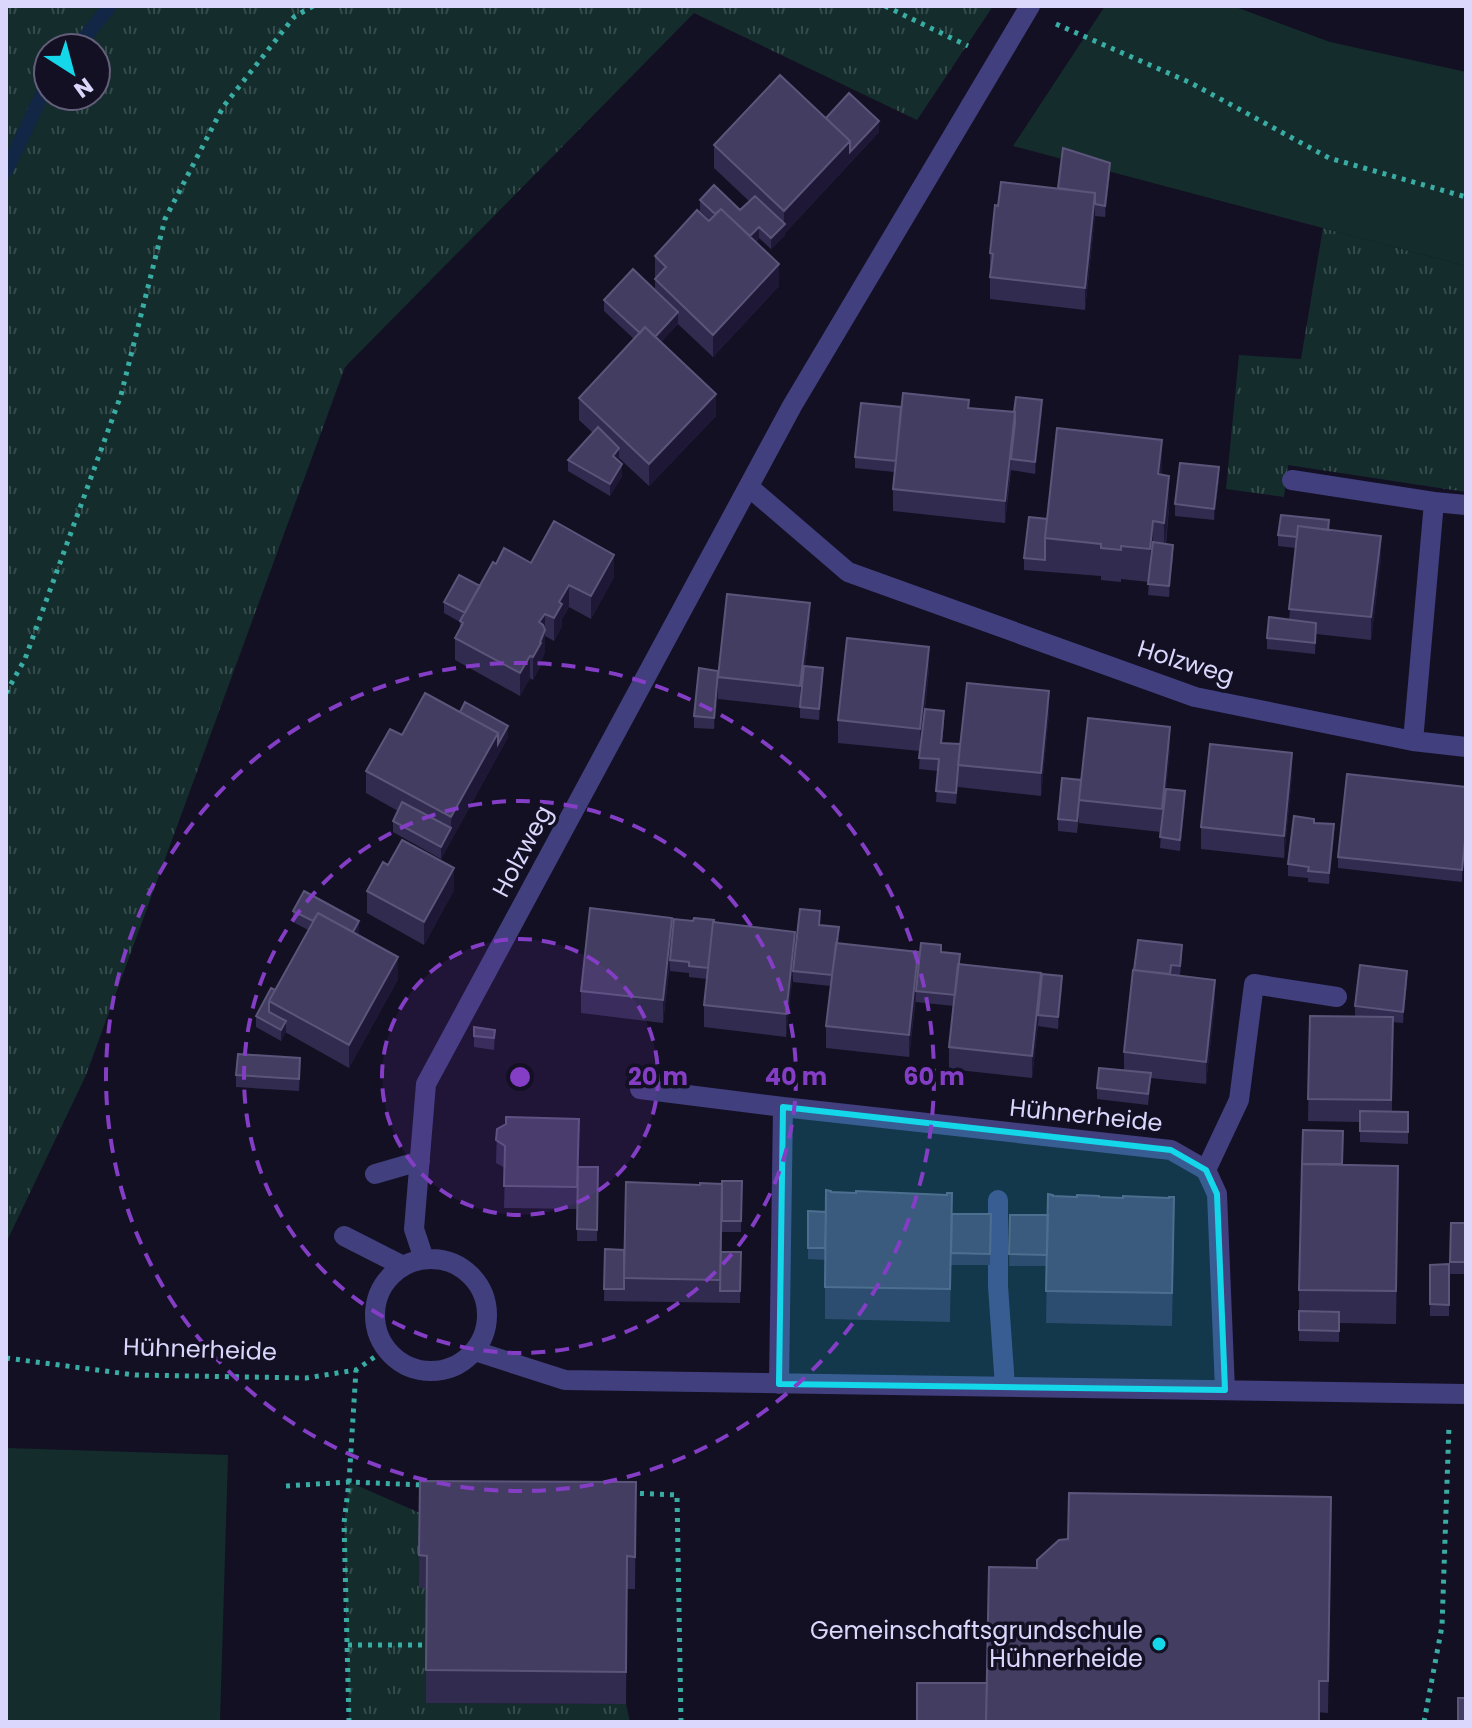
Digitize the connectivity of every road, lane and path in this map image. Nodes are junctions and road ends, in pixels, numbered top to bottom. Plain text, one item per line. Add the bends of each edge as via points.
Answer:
1 (313, 6) edge
2 (885, 6) edge
3 (1028, 9) edge
4 (997, 61) junction
5 (1466, 197) edge
6 (1292, 480) dead end
7 (749, 487) junction
8 (1434, 502) junction
9 (1466, 505) edge
10 (6, 693) edge
11 (1413, 741) junction
12 (1466, 747) edge
13 (1337, 997) dead end
14 (640, 1089) dead end
15 (783, 1107) junction
16 (420, 1161) junction
17 (1206, 1170) junction
18 (375, 1174) dead end
19 (998, 1200) dead end
20 (344, 1236) dead end
21 (424, 1259) junction
22 (403, 1266) junction
23 (386, 1349) junction
24 (475, 1351) junction
25 (6, 1358) edge
26 (356, 1370) junction
27 (779, 1384) junction
28 (1005, 1387) junction
29 (1225, 1390) junction
30 (1458, 1394) edge
31 (349, 1482) junction
32 (427, 1485) edge
33 (286, 1486) dead end
34 (630, 1493) edge
35 (348, 1645) junction
36 (426, 1645) edge
37 (349, 1722) edge
38 (681, 1722) edge
39 (1424, 1722) edge

1 - 10 path via 294,17 223,107 165,219 121,395 25,659
2 - 4 path
3 - 4 street, Holzweg
3 - 5 path via 1191,83 1329,158
4 - 7 street, Holzweg
6 - 8 street
7 - 11 street, Holzweg via 848,572 1195,697
7 - 16 street, Holzweg via 426,1084
8 - 9 street
8 - 11 street
11 - 12 street, Holzweg
13 - 17 street via 1254,984 1239,1100
14 - 15 street, Hühnerheide
15 - 17 street, Hühnerheide via 1171,1150
15 - 27 street
16 - 18 street
16 - 21 street, Holzweg via 414,1229
17 - 29 street via 1217,1194
19 - 28 street
20 - 22 street
21 - 22 street
21 - 24 street via 447,1260 467,1271 480,1287 487,1309 485,1331
22 - 23 street via 386,1280 376,1300 374,1322
23 - 24 street via 415,1370 437,1372 458,1365
23 - 26 path, Hühnerheide
24 - 27 street via 565,1380
25 - 26 path, Hühnerheide via 135,1375 306,1378
26 - 31 path
27 - 28 street
28 - 29 street
29 - 30 street
30 - 39 path via 1442,1626
31 - 32 path
31 - 33 path
31 - 35 path via 344,1523
34 - 38 path via 677,1495
35 - 36 path
35 - 37 path

